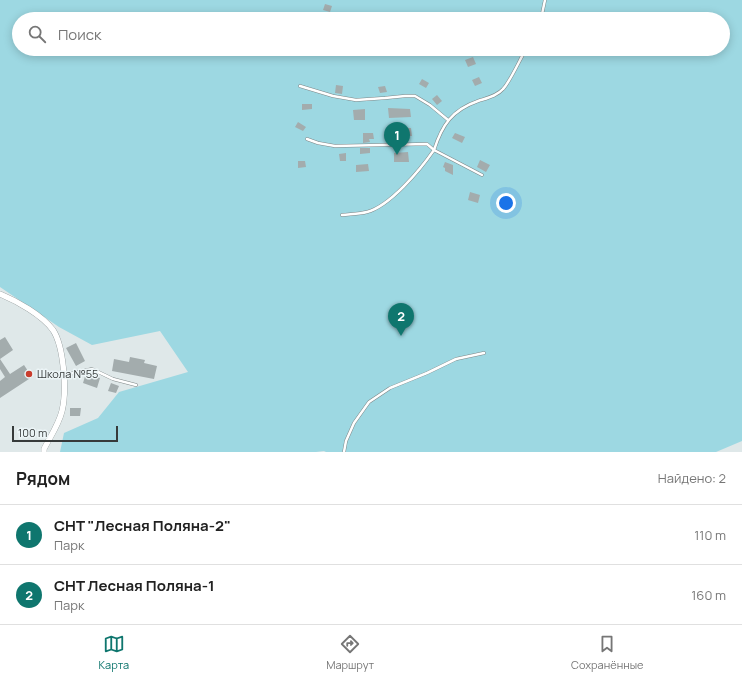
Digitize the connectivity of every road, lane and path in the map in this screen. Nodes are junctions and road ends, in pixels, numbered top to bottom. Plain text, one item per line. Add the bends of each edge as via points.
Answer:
1 (545, 0) edge
2 (542, 12) edge
3 (522, 56) edge
4 (300, 86) dead end
5 (448, 120) junction
6 (307, 139) dead end
7 (434, 150) junction
8 (482, 174) dead end
9 (342, 215) dead end
10 (0, 294) edge
11 (484, 353) dead end
12 (65, 375) junction
13 (136, 385) dead end
14 (44, 452) edge
15 (344, 452) edge

1 - 2 lane
3 - 5 lane via 504,88 496,95 466,105
4 - 5 lane via 356,100 415,96
5 - 7 lane via 438,136
6 - 7 lane via 335,146 427,144
7 - 8 lane
7 - 9 lane via 412,179 382,206 367,212
10 - 12 street via 39,316 52,330 59,344
11 - 15 lane via 456,359 390,388 369,402 354,423
12 - 13 lane via 92,369 113,379
12 - 14 street via 62,411

